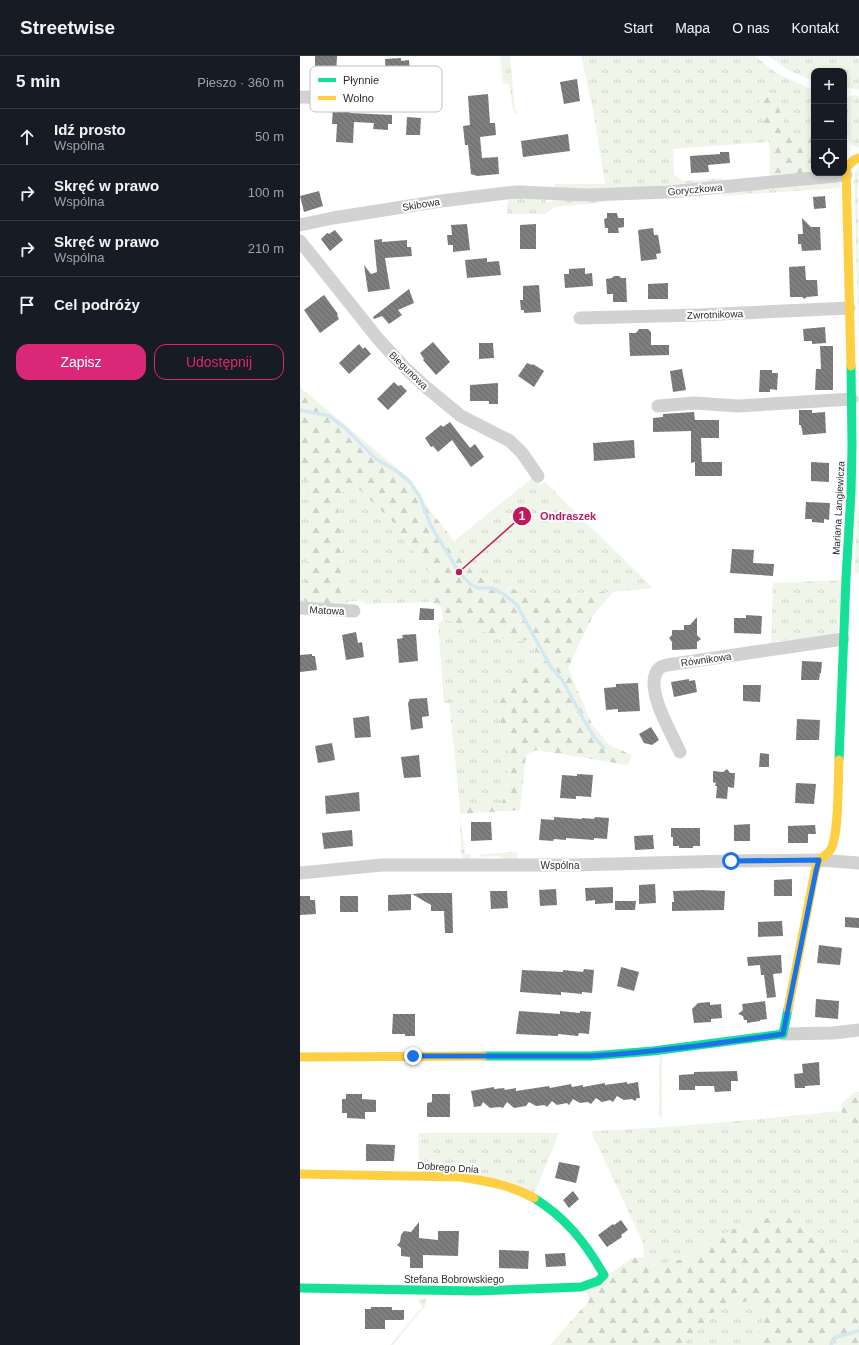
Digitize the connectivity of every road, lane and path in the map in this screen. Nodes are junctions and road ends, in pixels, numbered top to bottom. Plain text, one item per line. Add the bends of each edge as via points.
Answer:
1 (300, 97) edge
2 (310, 97) edge
3 (859, 158) edge
4 (847, 167) edge
5 (836, 176) edge
6 (846, 176) edge
7 (542, 193) joint
8 (300, 225) edge
9 (300, 241) edge
10 (850, 308) junction
11 (580, 318) dead end
12 (852, 399) junction
13 (658, 406) dead end
14 (538, 476) dead end
15 (300, 608) edge
16 (354, 611) dead end
17 (844, 639) junction
18 (680, 752) dead end
19 (819, 860) junction
20 (859, 863) edge
21 (300, 873) edge
22 (859, 1030) edge
23 (783, 1034) junction
24 (300, 1057) edge
25 (300, 1174) edge
26 (604, 1275) joint
27 (300, 1288) edge

1 - 2 street
3 - 4 street
5 - 7 street, Goryczkowa via 669,192 587,195
6 - 10 street, Mariana Langiewicza
7 - 8 street, Skibowa via 518,192 441,201
9 - 14 street, Biegunowa via 379,340 404,367 461,416 510,441
10 - 11 street, Zwrotnikowa
10 - 12 street, Mariana Langiewicza
12 - 13 street via 738,406 694,403
12 - 17 street, Mariana Langiewicza via 851,492
15 - 16 street, Matowa
17 - 18 street, Równikowa via 660,667 655,677 656,699
17 - 19 street, Mariana Langiewicza via 836,827 831,849
19 - 20 street, Wspólna
19 - 21 street, Wspólna via 573,865 382,865
19 - 23 street
22 - 23 street
23 - 24 street via 653,1051 591,1056
25 - 26 street, Dobrego Dnia via 456,1177 512,1188 532,1197 561,1216 588,1247
26 - 27 street, Stefana Bobrowskiego via 598,1281 581,1287 478,1292

